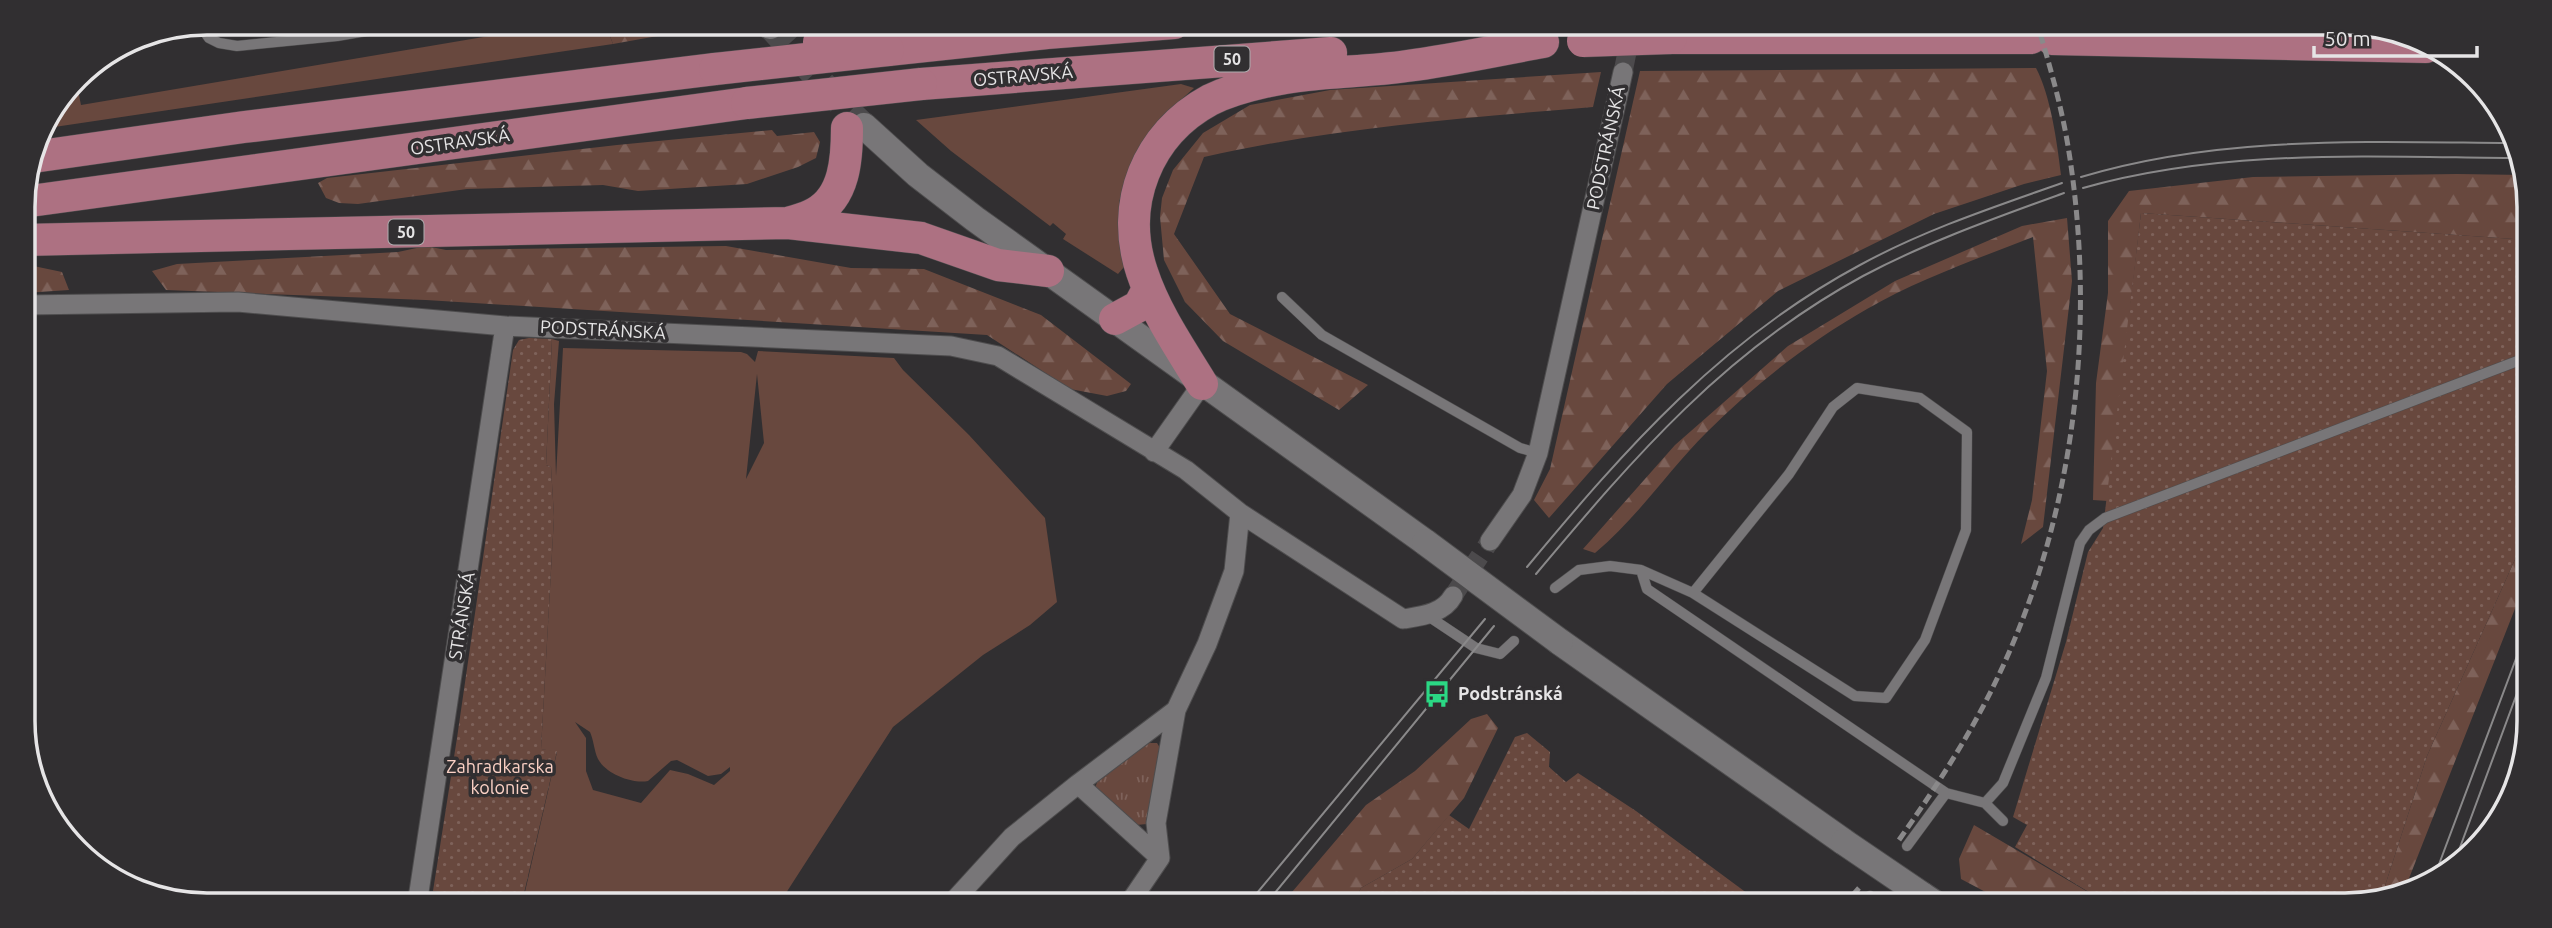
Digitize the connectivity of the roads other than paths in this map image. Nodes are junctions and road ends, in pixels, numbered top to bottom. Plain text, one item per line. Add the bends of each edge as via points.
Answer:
1 (207, 35) edge
2 (292, 35) edge
3 (343, 35) edge
4 (878, 35) edge
5 (295, 40) junction
6 (1543, 42) junction
7 (2407, 47) edge
8 (1623, 72) tunnel mouth
9 (855, 127) joint
10 (43, 156) edge
11 (35, 200) edge
12 (788, 223) junction
13 (35, 240) edge
14 (1048, 271) junction
15 (1148, 289) junction
16 (1282, 297) dead end
17 (35, 304) edge
18 (1115, 319) junction
19 (505, 326) junction
20 (2517, 361) edge
21 (1202, 384) junction
22 (1154, 452) junction
23 (1538, 453) junction
24 (1240, 513) junction
25 (1490, 541) tunnel mouth
26 (1642, 570) junction
27 (1555, 588) dead end
28 (1693, 593) junction
29 (1453, 596) tunnel mouth
30 (1427, 615) junction
31 (1514, 641) dead end
32 (1176, 710) junction
33 (1078, 784) junction
34 (1946, 793) junction
35 (1985, 803) junction
36 (2003, 821) dead end
37 (1907, 846) dead end
38 (1160, 858) junction
39 (419, 893) edge
40 (961, 893) edge
41 (1136, 893) edge
42 (1919, 893) edge

1 - 5 lane via 227,45
2 - 5 lane
3 - 5 lane
4 - 10 highway, bridge via 715,69
6 - 7 highway, OSTRAVSKÁ / 50, bridge via 2041,38
6 - 11 highway, OSTRAVSKÁ / 50, bridge via 1253,57 920,84 747,103
6 - 15 highway, 50 via 1406,66 1280,79 1231,92 1195,109 1159,143 1137,194 1134,241
8 - 23 street, PODSTRÁNSKÁ
9 - 12 highway, 50 via 830,201 815,213
9 - 14 main road
12 - 13 highway, 50
12 - 14 highway, 50 via 921,238 998,265
14 - 18 main road
15 - 18 highway via 1139,306
15 - 21 highway, 50
16 - 23 lane via 1322,335 1520,448
17 - 19 street, PODSTRÁNSKÁ via 238,302
18 - 21 main road
19 - 22 street, PODSTRÁNSKÁ via 951,346 998,356
19 - 39 street, STRÁNSKÁ
20 - 35 lane via 2105,518 2089,530 2080,543 2046,678 2003,783
21 - 22 street
21 - 42 main road, bridge
22 - 24 street, PODSTRÁNSKÁ
23 - 25 street, PODSTRÁNSKÁ via 1522,495
24 - 30 street, PODSTRÁNSKÁ via 1403,619
24 - 32 street via 1234,571
26 - 27 lane via 1610,566 1579,570
26 - 28 lane
26 - 34 lane via 1647,589
28 - 28 lane via 1789,474 1833,407 1857,388 1920,398 1968,432 1966,530 1925,640 1886,698 1855,696
29 - 30 street
30 - 31 lane via 1476,648 1500,654
32 - 33 street
32 - 38 street via 1156,822
33 - 38 street
33 - 40 street via 1012,837
34 - 35 lane
34 - 37 lane
35 - 36 lane
38 - 41 street

